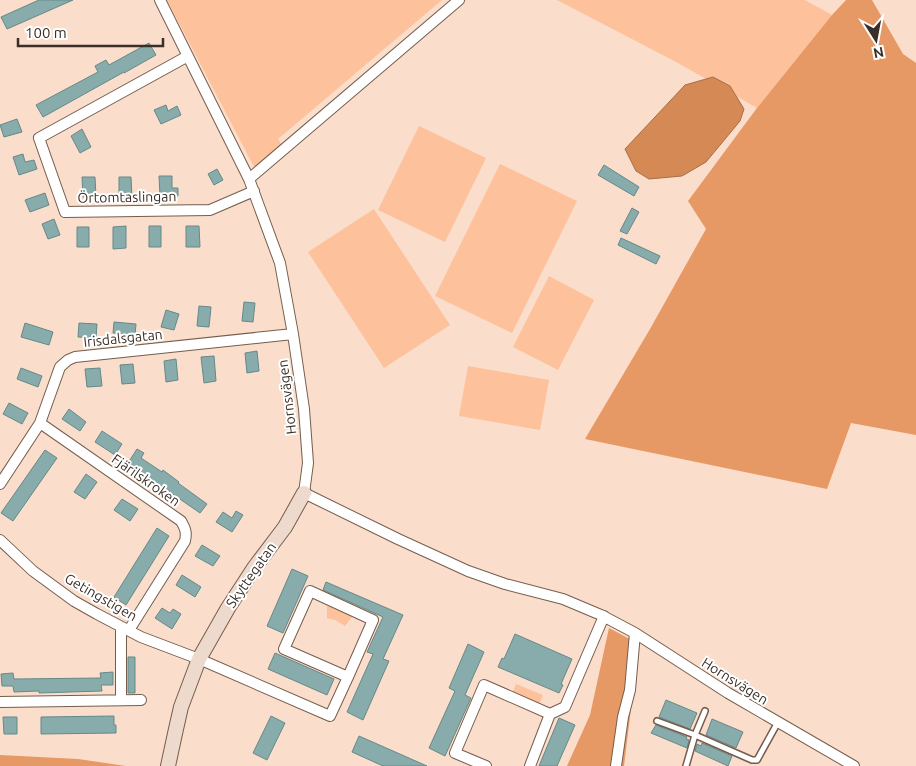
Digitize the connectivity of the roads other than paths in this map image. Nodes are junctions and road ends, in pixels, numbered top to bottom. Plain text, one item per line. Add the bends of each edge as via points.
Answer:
1 (160, 0) edge
2 (458, 0) edge
3 (188, 56) junction
4 (249, 179) junction
5 (254, 191) junction
6 (293, 334) junction
7 (40, 423) junction
8 (0, 484) edge
9 (304, 493) junction
10 (0, 540) edge
11 (604, 616) junction
12 (125, 628) junction
13 (635, 633) junction
14 (199, 659) junction
15 (348, 677) junction
16 (120, 700) junction
17 (140, 700) dead end
18 (0, 702) edge
19 (705, 711) dead end
20 (550, 714) junction
21 (657, 721) dead end
22 (778, 722) junction
23 (695, 735) junction
24 (169, 762) edge
25 (757, 763) edge
26 (486, 766) edge
27 (530, 766) edge
28 (616, 766) edge
29 (686, 766) edge
30 (854, 766) edge

1 - 3 street, Hornsvägen
2 - 4 street
3 - 4 street, Hornsvägen
3 - 5 street, Örtomtaslingan via 39,138 65,212 210,210
4 - 5 street, Hornsvägen
5 - 6 street, Hornsvägen via 280,263
6 - 7 street, Irisdalsgatan via 75,357 60,367
6 - 9 street, Hornsvägen via 308,463
7 - 8 street, Irisdalsgatan
7 - 12 street, Fjärilskroken via 181,521 185,527 185,541
9 - 11 street, Hornsvägen via 468,571 563,599
9 - 14 street, Skyttegatan via 285,527 228,608
10 - 12 street, Getingstigen via 33,571 74,600
11 - 13 street, Hornsvägen
11 - 20 street via 565,707
12 - 14 street, Getingstigen
12 - 16 street
13 - 22 street, Hornsvägen
13 - 28 street via 630,690
14 - 15 street via 330,716
14 - 24 street, Skyttegatan via 181,707
15 - 15 street via 373,620 310,591 284,649
16 - 17 street
16 - 18 street
19 - 23 lane
20 - 26 street via 484,685 455,753
20 - 27 street
21 - 23 lane
22 - 25 lane
22 - 30 street, Hornsvägen
23 - 25 lane
23 - 29 lane

